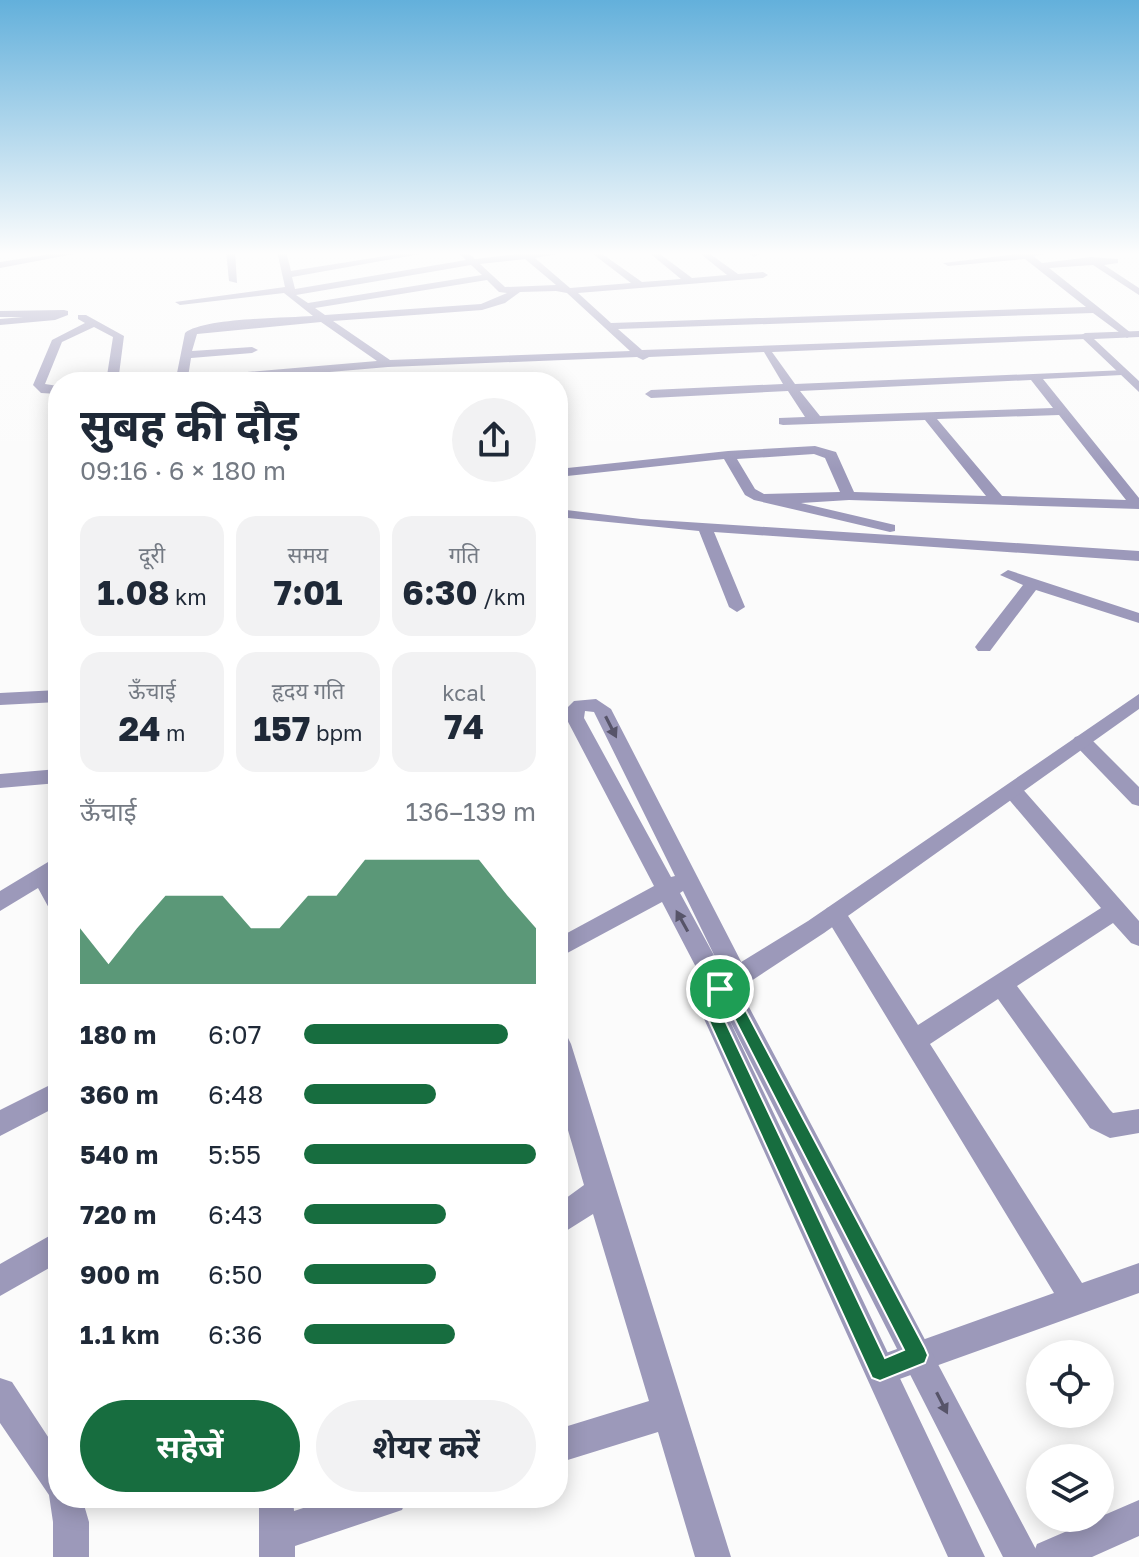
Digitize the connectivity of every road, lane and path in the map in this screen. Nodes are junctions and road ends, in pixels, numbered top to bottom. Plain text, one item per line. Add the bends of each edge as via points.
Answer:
1 (93, 324) edge
2 (95, 324) edge
3 (261, 324) edge
4 (330, 324) edge
5 (608, 324) edge
6 (680, 324) edge
7 (883, 324) edge
8 (611, 326) junction
9 (1133, 334) edge
10 (1088, 339) junction
11 (899, 343) junction
12 (951, 344) junction
13 (252, 350) dead end
14 (637, 353) junction
15 (768, 354) junction
16 (186, 355) junction
17 (388, 364) junction
18 (114, 372) edge
19 (183, 372) edge
20 (314, 372) edge
21 (1122, 372) junction
22 (1034, 376) junction
23 (791, 387) junction
24 (1139, 388) edge
25 (48, 390) edge
26 (651, 394) dead end
27 (1062, 411) junction
28 (928, 416) junction
29 (818, 420) junction
30 (783, 421) dead end
31 (728, 455) junction
32 (568, 472) edge
33 (849, 496) junction
34 (767, 500) junction
35 (998, 501) junction
36 (1138, 505) edge
37 (568, 515) edge
38 (704, 526) junction
39 (1033, 551) junction
40 (1139, 556) edge
41 (1008, 575) dead end
42 (1034, 582) junction
43 (737, 607) dead end
44 (1139, 618) edge
45 (984, 647) dead end
46 (48, 697) edge
47 (0, 699) edge
48 (1139, 700) edge
49 (1082, 741) junction
50 (48, 777) edge
51 (0, 781) edge
52 (1013, 791) junction
53 (1139, 799) edge
54 (48, 870) edge
55 (688, 878) junction
56 (665, 890) junction
57 (0, 902) edge
58 (1115, 910) junction
59 (835, 914) junction
60 (1139, 937) edge
61 (568, 943) edge
62 (728, 983) junction
63 (1002, 985) junction
64 (914, 1041) junction
65 (568, 1079) edge
66 (48, 1098) edge
67 (1139, 1121) edge
68 (0, 1124) edge
69 (600, 1191) junction
70 (568, 1215) edge
71 (48, 1252) edge
72 (1139, 1278) edge
73 (0, 1281) edge
74 (1076, 1301) junction
75 (918, 1355) junction
76 (880, 1370) junction
77 (0, 1394) edge
78 (668, 1412) junction
79 (568, 1443) edge
80 (48, 1467) edge
81 (68, 1508) edge
82 (276, 1508) edge
83 (366, 1508) edge
84 (1139, 1518) edge
85 (277, 1545) edge
86 (71, 1557) edge
87 (713, 1557) edge
88 (967, 1557) edge
89 (1022, 1557) edge
90 (1050, 1557) edge

1 - 25 street via 57,340 39,385
2 - 18 street via 119,336
3 - 16 street via 194,331
4 - 17 street
5 - 8 street
6 - 8 street
7 - 11 street
8 - 14 street
9 - 10 street
10 - 12 street
10 - 21 street
11 - 12 street
11 - 14 street
12 - 15 street
13 - 16 street
14 - 15 street via 648,358
14 - 17 street
15 - 23 street
16 - 19 street
17 - 20 street
21 - 22 street
21 - 24 street
22 - 23 street
22 - 27 street
23 - 26 street
23 - 29 street
27 - 28 street
27 - 36 street
28 - 29 street
28 - 35 street
29 - 30 street
31 - 32 street
31 - 33 street via 823,451 831,455
31 - 34 street via 750,492
33 - 34 street
33 - 35 street
34 - 39 street via 882,527 969,534
35 - 36 street
37 - 38 street
38 - 39 street
38 - 43 street
39 - 40 street
41 - 42 street
42 - 44 street
42 - 45 street
46 - 47 street
48 - 49 street
49 - 52 street
49 - 53 street
50 - 51 street
52 - 58 street
52 - 59 street
54 - 57 street
55 - 56 street
56 -> 55 street via 575,718 581,705 602,709
55 - 62 street
56 - 61 street
62 -> 56 street
58 - 60 street
58 - 63 street
59 - 62 street
59 - 64 street
62 - 75 street
62 - 76 street via 712,1010
63 - 64 street
63 - 67 street via 1100,1119 1110,1126
64 - 74 street
65 - 69 street
66 - 68 street
69 - 70 street
69 - 78 street
71 - 73 street
72 - 74 street
74 - 75 street
75 - 76 street
75 -> 89 street
76 - 88 street
77 - 80 street
78 - 79 street
78 - 87 street
81 - 86 street
82 - 85 street
83 - 85 street
84 - 90 street

